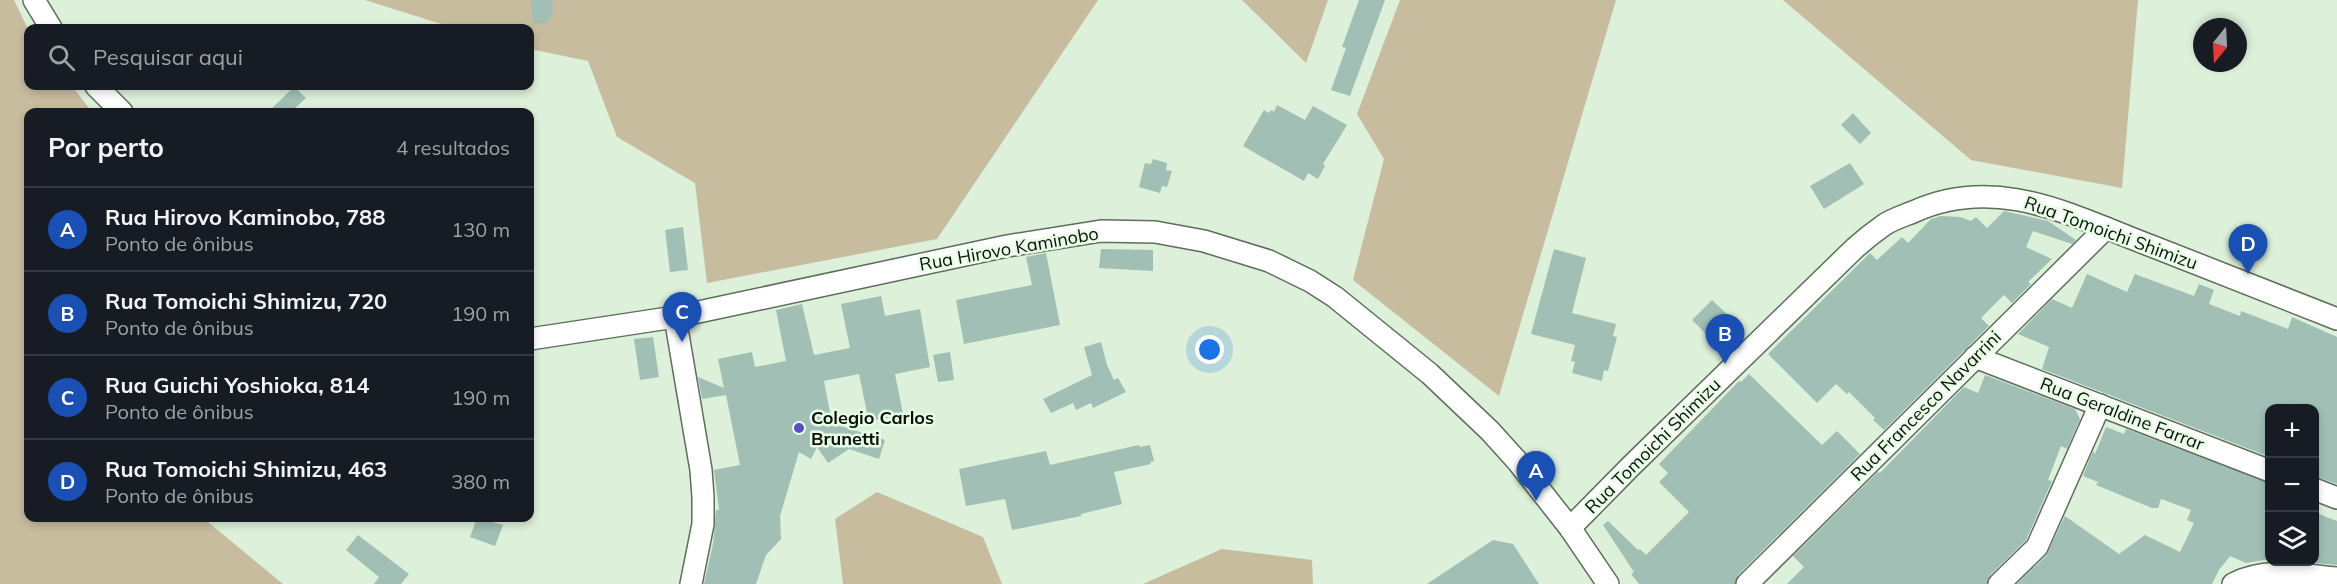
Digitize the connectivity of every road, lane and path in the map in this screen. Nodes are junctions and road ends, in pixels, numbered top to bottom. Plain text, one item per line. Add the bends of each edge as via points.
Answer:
1 (34, 0) edge
2 (49, 24) edge
3 (100, 90) edge
4 (118, 108) edge
5 (2106, 228) junction
6 (675, 316) junction
7 (2337, 319) edge
8 (534, 338) edge
9 (1975, 357) junction
10 (2100, 405) junction
11 (2265, 469) edge
12 (2319, 491) edge
13 (2337, 498) edge
14 (1570, 528) junction
15 (2337, 578) edge
16 (691, 584) edge
17 (1608, 584) edge
18 (1747, 584) edge
19 (1999, 584) edge
20 (2233, 584) edge

1 - 2 street
3 - 4 street
5 - 7 street, Rua Tomoichi Shimizu
5 - 9 street, Rua Francesco Navarrini
5 - 14 street, Rua Tomoichi Shimizu via 2035,202 1985,196 1925,206 1885,224 1847,255
6 - 8 street, Rua Hirovo Kaminobo
6 - 14 street, Rua Hirovo Kaminobo via 1007,246 1101,231 1155,232 1204,241 1269,261 1335,297 1430,374 1490,431
6 - 16 street via 701,470 703,524
9 - 10 street, Rua Geraldine Farrar
9 - 18 street, Rua Francesco Navarrini
10 - 11 street, Rua Geraldine Farrar
10 - 19 street via 2037,547
12 - 13 street
14 - 17 street, Rua Hirovo Kaminobo
15 - 20 street via 2283,573 2256,575

